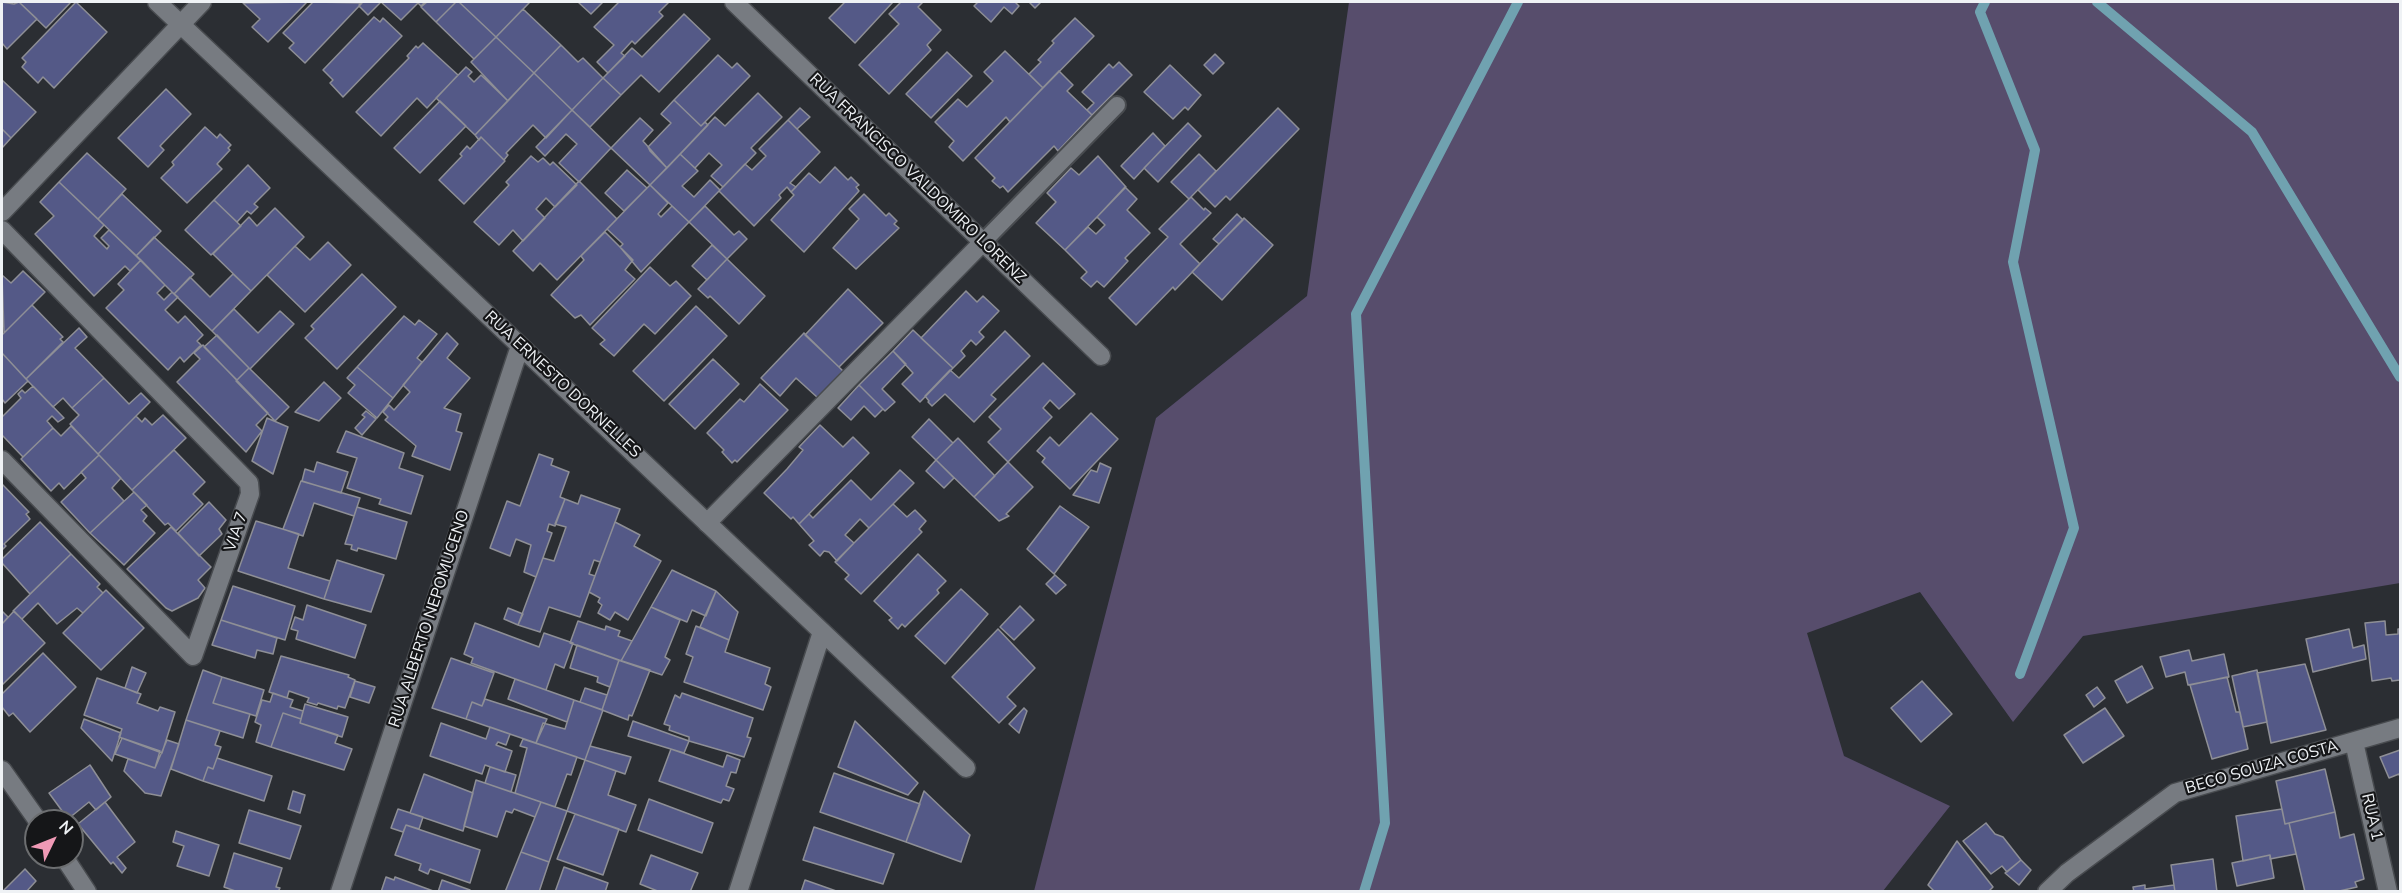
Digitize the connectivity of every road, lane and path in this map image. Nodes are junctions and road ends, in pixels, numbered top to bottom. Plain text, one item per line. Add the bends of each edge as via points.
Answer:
1 (158, 2) edge
2 (202, 2) edge
3 (734, 2) edge
4 (181, 24) junction
5 (1117, 105) dead end
6 (2, 212) edge
7 (2, 230) edge
8 (983, 242) junction
9 (520, 346) junction
10 (1101, 356) dead end
11 (2, 460) edge
12 (707, 523) junction
13 (822, 632) junction
14 (2400, 728) edge
15 (2354, 742) junction
16 (966, 768) dead end
17 (3, 776) edge
18 (29, 809) edge
19 (72, 869) edge
20 (2050, 890) edge
21 (87, 891) edge
22 (340, 891) edge
23 (738, 891) edge
24 (2388, 891) edge

1 - 4 street, RUA ERNESTO DORNELLES
2 - 4 street
3 - 8 street, RUA FRANCISCO VALDOMIRO LORENZ
4 - 6 street
4 - 9 street, RUA ERNESTO DORNELLES
5 - 8 lane
7 - 11 street, VIA 7 via 249,483 250,494 193,656
8 - 10 street, RUA FRANCISCO VALDOMIRO LORENZ
8 - 12 street
9 - 12 street, RUA ERNESTO DORNELLES
9 - 22 street, RUA ALBERTO NEPOMUCENO
12 - 13 street, RUA ERNESTO DORNELLES
13 - 16 street, RUA ERNESTO DORNELLES
13 - 23 street
14 - 15 street, BECO SOUZA COSTA
15 - 20 street, BECO SOUZA COSTA via 2175,793
15 - 24 street, RUA 1
17 - 18 street
19 - 21 street

